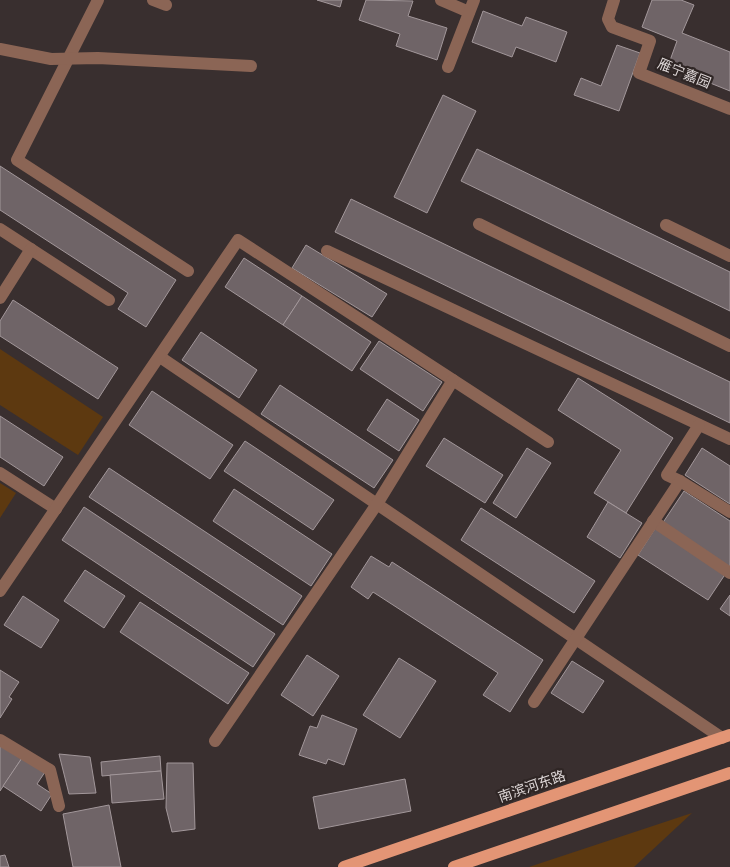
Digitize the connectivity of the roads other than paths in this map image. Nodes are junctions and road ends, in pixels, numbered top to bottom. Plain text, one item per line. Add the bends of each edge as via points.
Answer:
1 (98, 0) edge
2 (153, 0) edge
3 (442, 0) edge
4 (474, 0) edge
5 (614, 0) edge
6 (166, 6) dead end
7 (469, 12) junction
8 (0, 48) edge
9 (68, 59) junction
10 (251, 66) dead end
11 (448, 67) dead end
12 (730, 109) edge
13 (479, 224) dead end
14 (666, 225) dead end
15 (0, 229) edge
16 (31, 249) junction
17 (328, 251) dead end
18 (730, 256) edge
19 (188, 271) dead end
20 (0, 298) edge
21 (109, 300) dead end
22 (730, 346) edge
23 (160, 357) junction
24 (453, 380) junction
25 (699, 425) junction
26 (730, 439) edge
27 (548, 442) dead end
28 (0, 474) edge
29 (680, 481) junction
30 (377, 504) junction
31 (56, 508) junction
32 (730, 512) edge
33 (653, 521) junction
34 (730, 573) edge
35 (0, 592) edge
36 (577, 639) junction
37 (534, 702) dead end
38 (726, 737) edge
39 (0, 740) edge
40 (215, 741) dead end
41 (730, 773) edge
42 (59, 806) dead end
43 (344, 867) edge
44 (454, 867) edge

1 - 9 street
2 - 6 street
3 - 7 street
4 - 7 street
5 - 12 street, 雁宁嘉园 via 608,19 612,27 650,41 639,73
7 - 11 street
8 - 9 street via 51,59
9 - 10 street
9 - 19 street via 17,160
13 - 22 street
14 - 18 street
15 - 16 street
16 - 20 street
16 - 21 street
17 - 25 street
23 - 24 street via 238,240
23 - 30 street
23 - 31 street
24 - 27 street
24 - 30 street
25 - 26 street
25 - 29 street via 667,474
28 - 31 street
29 - 32 street
29 - 33 street
30 - 36 street
30 - 40 street
31 - 35 street
33 - 34 street
33 - 36 street
36 - 37 street
36 - 38 street
38 - 43 main road, 南滨河东路
39 - 42 street via 50,770
41 - 44 main road

